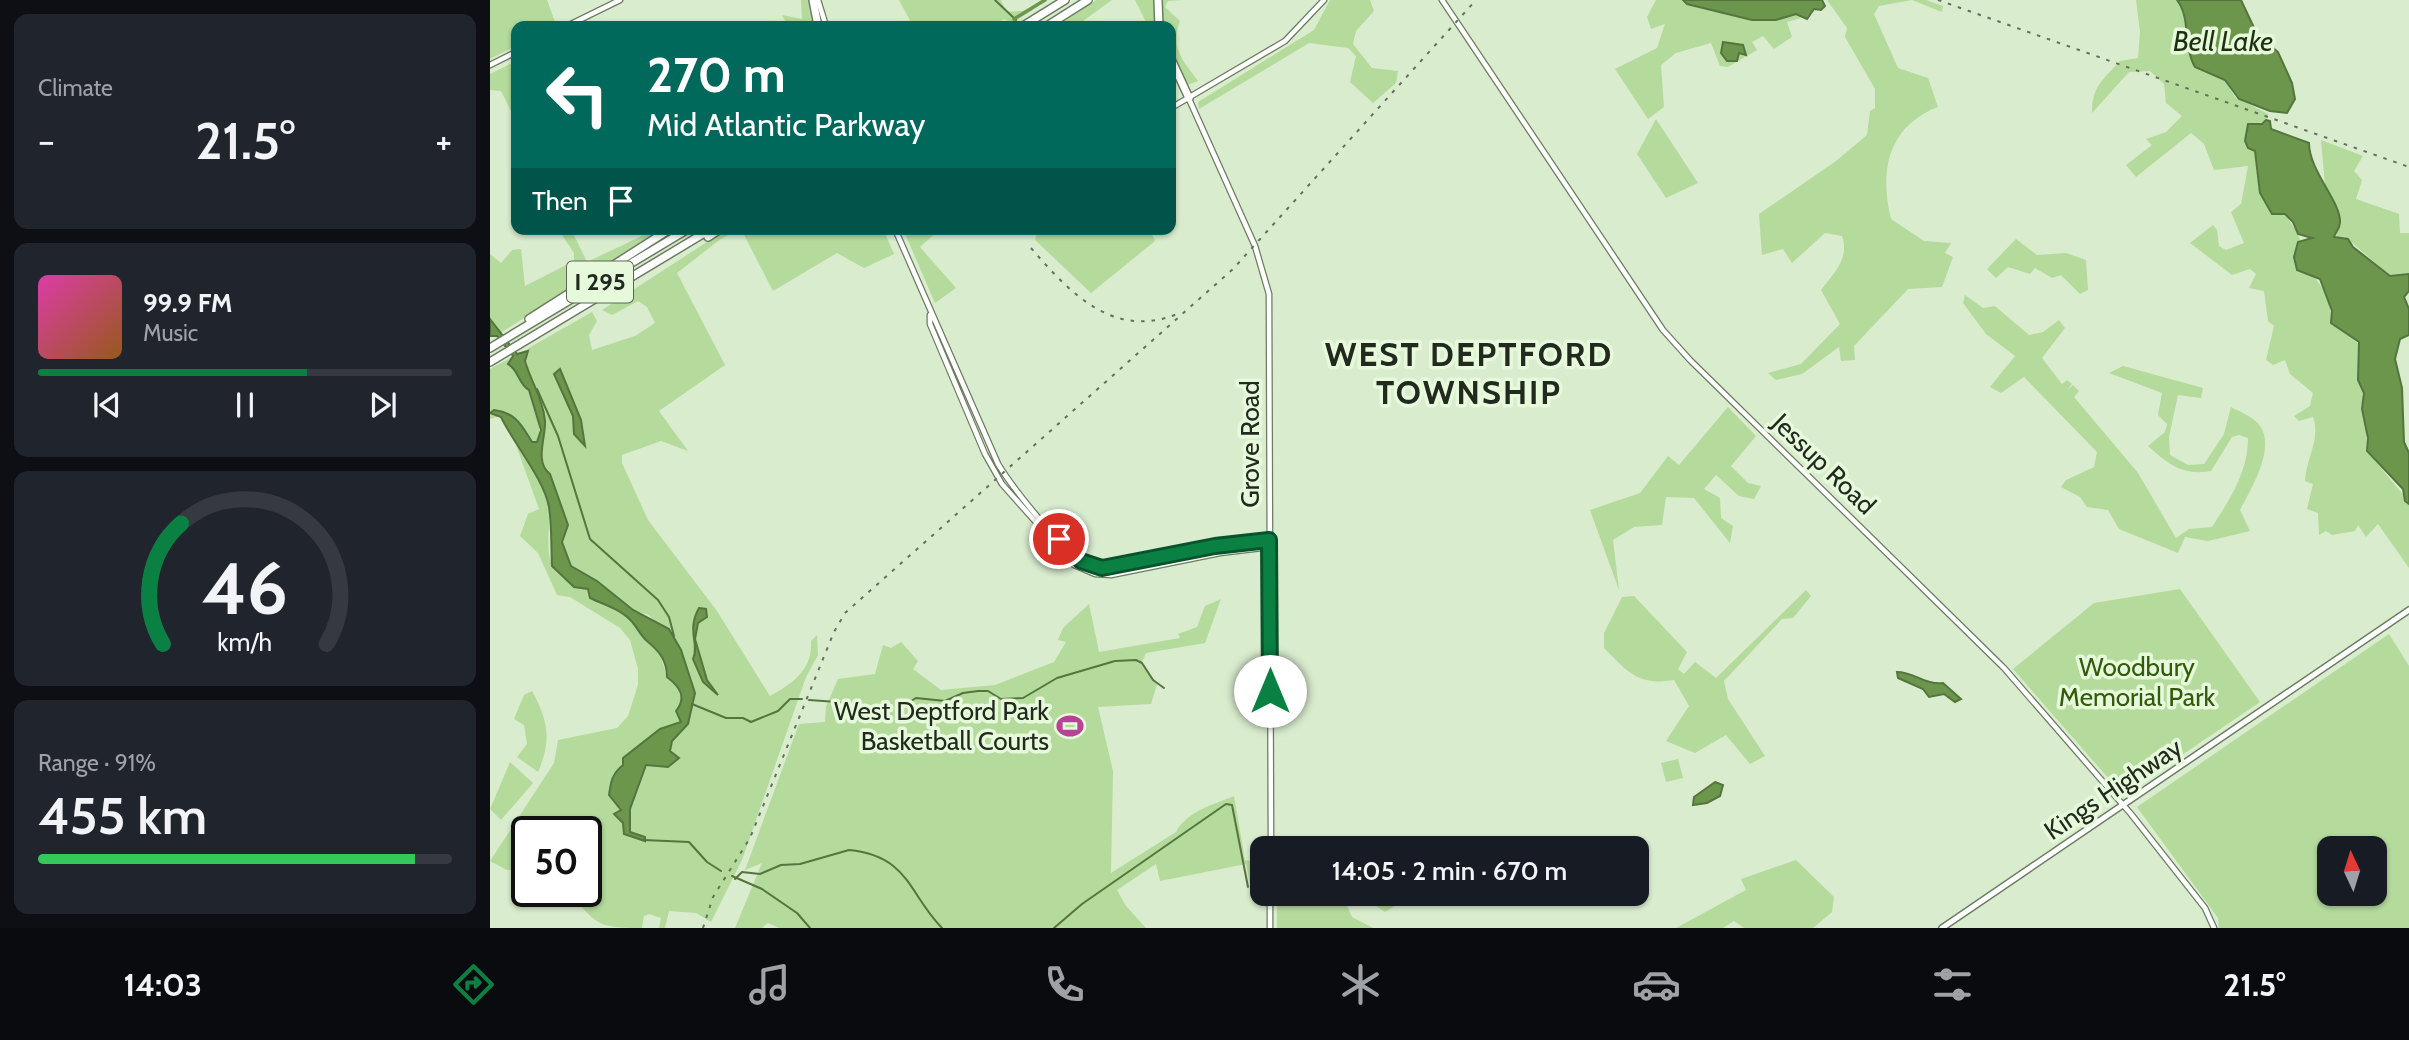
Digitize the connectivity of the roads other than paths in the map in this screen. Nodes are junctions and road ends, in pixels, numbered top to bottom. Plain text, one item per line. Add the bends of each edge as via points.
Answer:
1 (620, 0) edge
2 (815, 0) edge
3 (1058, 0) edge
4 (1065, 0) edge
5 (1088, 0) edge
6 (1158, 0) edge
7 (1324, 0) edge
8 (1441, 0) edge
9 (577, 21) edge
10 (817, 21) edge
11 (824, 21) edge
12 (1024, 21) edge
13 (1031, 21) edge
14 (1055, 21) edge
15 (1158, 21) edge
16 (511, 54) edge
17 (490, 65) edge
18 (1176, 70) edge
19 (1189, 98) junction
20 (1176, 105) edge
21 (661, 235) edge
22 (676, 235) edge
23 (701, 235) edge
24 (710, 235) edge
25 (897, 235) edge
26 (618, 285) junction
27 (930, 314) junction
28 (511, 333) junction
29 (490, 347) edge
30 (490, 362) edge
31 (1269, 540) junction
32 (1270, 547) junction
33 (2409, 610) edge
34 (2123, 806) junction
35 (1270, 836) edge
36 (1270, 906) edge
37 (1270, 928) edge
38 (1942, 928) edge
39 (2214, 928) edge

1 - 9 street
2 - 10 highway
2 - 11 street
3 - 12 highway
4 - 13 highway
5 - 14 highway
6 - 15 highway
7 - 19 street via 1284,41
8 - 34 street, Jessup Road via 1663,330 2004,668
16 - 17 street
18 - 19 highway
19 - 20 street
19 - 31 street, Grove Road via 1266,279
21 - 28 highway
22 - 28 highway, I 295
23 - 26 highway, I 295
24 - 26 highway
25 - 27 street
26 - 30 highway, I 295
27 - 31 street via 1009,482 1081,561 1112,567
27 - 32 street via 930,324 993,470 1074,565 1111,575
28 - 29 highway
31 - 32 street, Grove Road
32 - 35 street, Grove Road
33 - 34 main road, Kings Highway
34 - 38 main road, Kings Highway
34 - 39 street, Jessup Road via 2198,899
36 - 37 street

